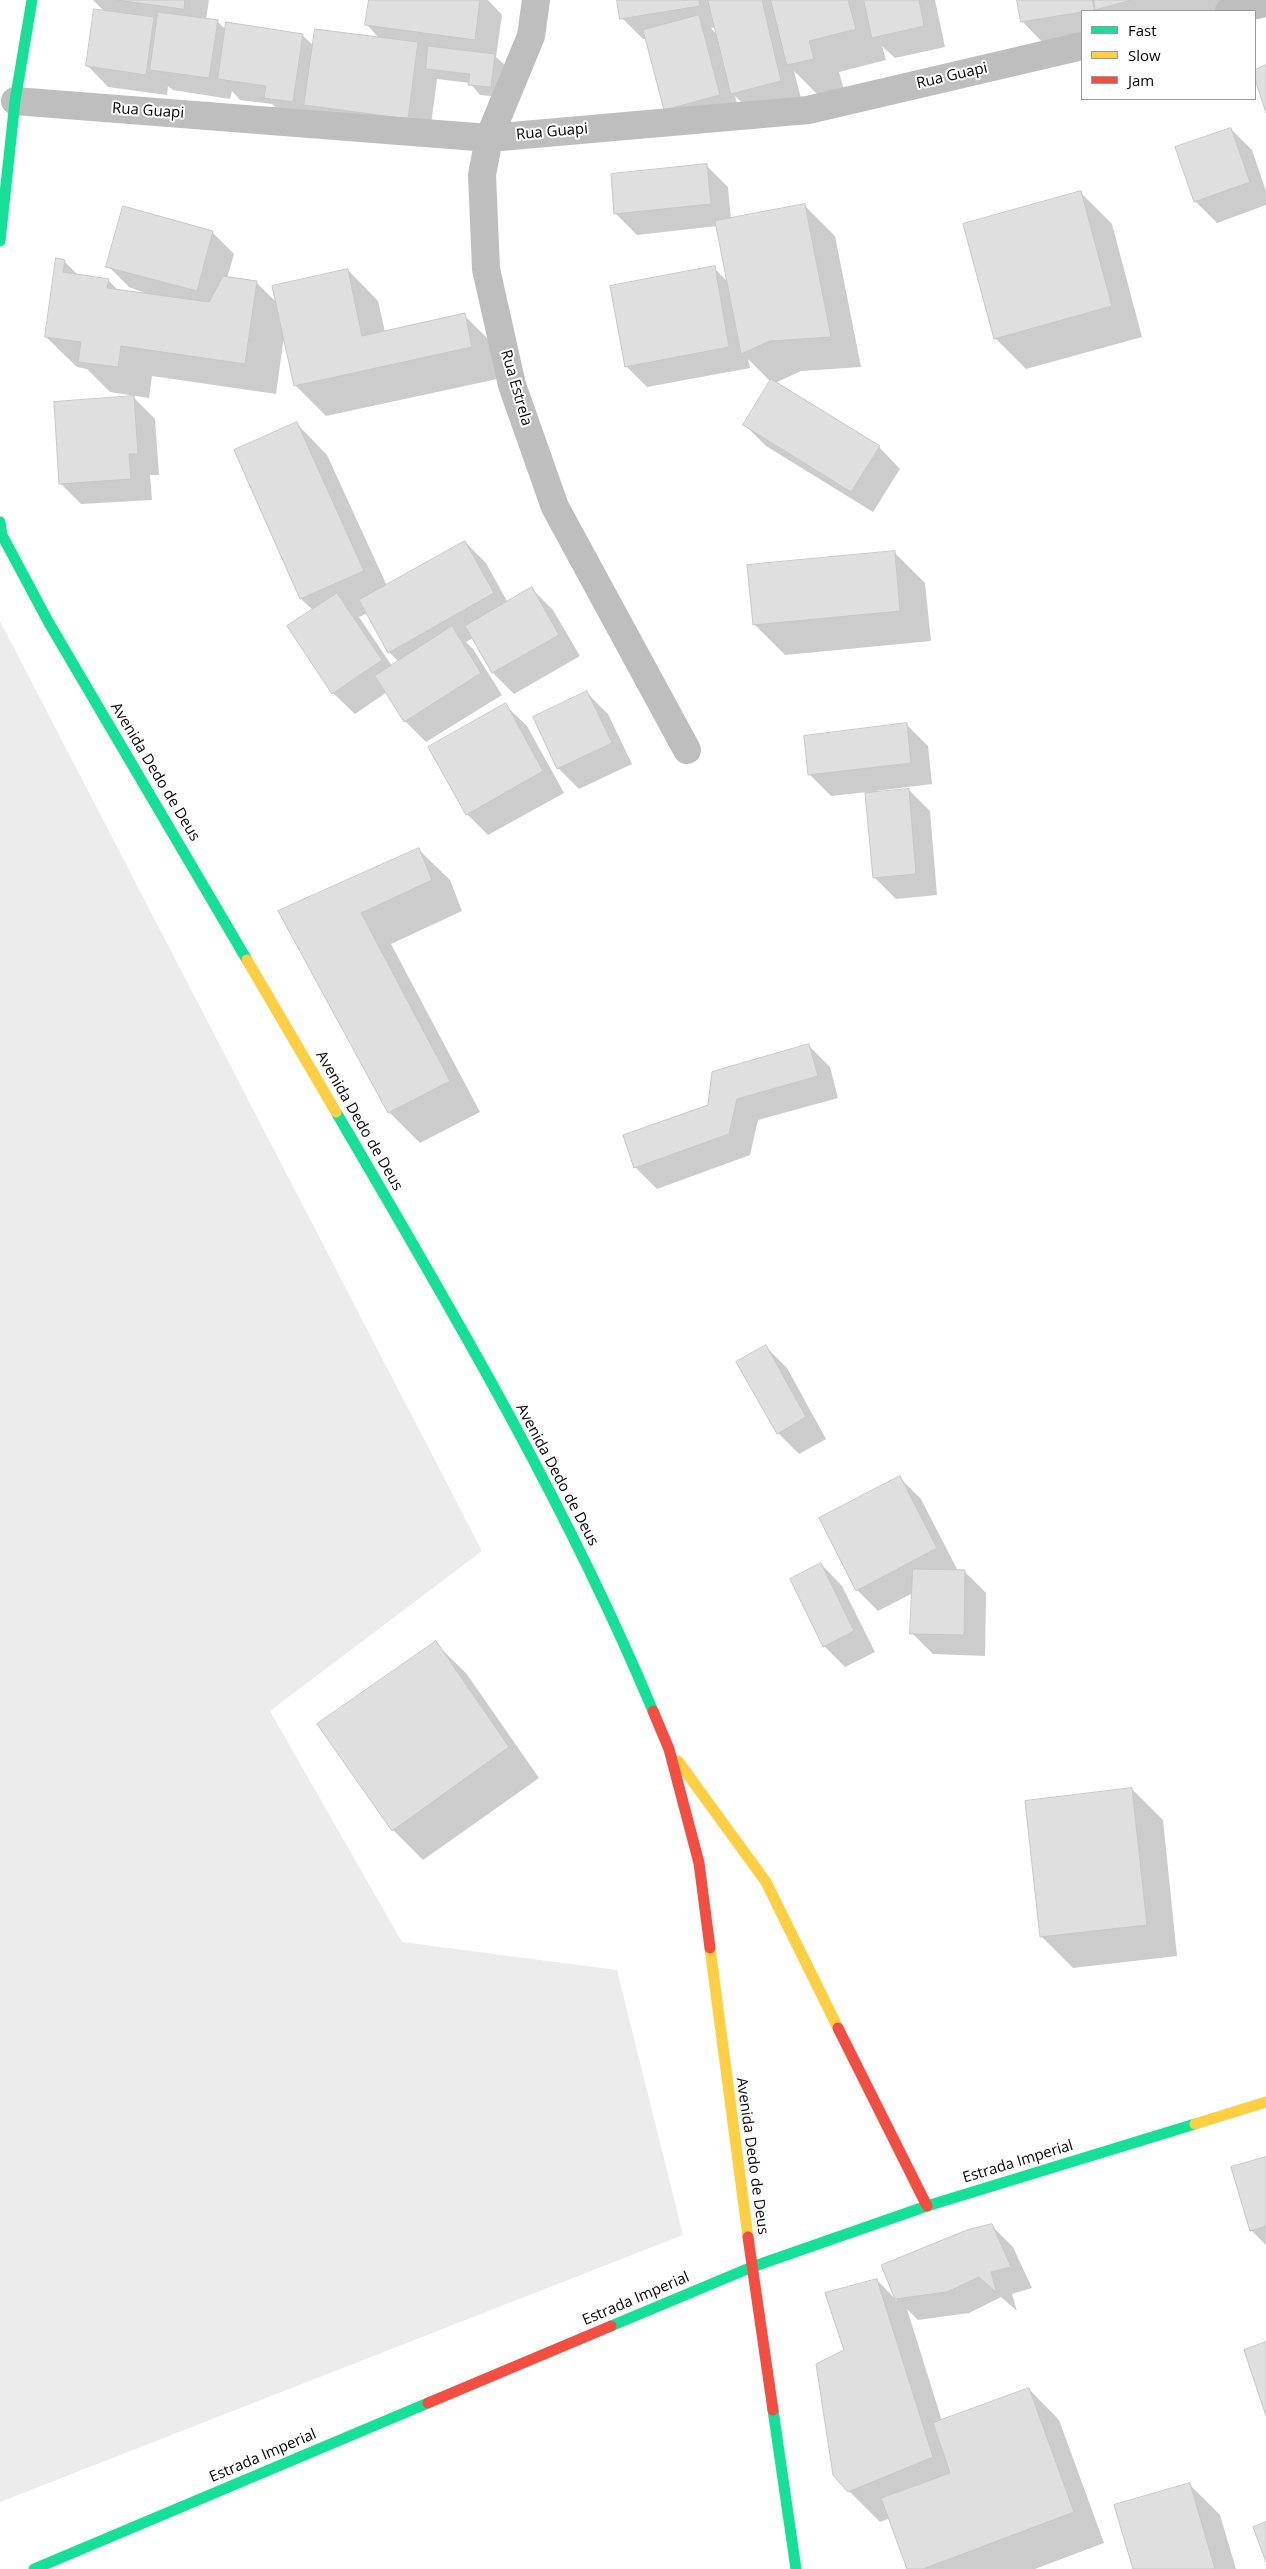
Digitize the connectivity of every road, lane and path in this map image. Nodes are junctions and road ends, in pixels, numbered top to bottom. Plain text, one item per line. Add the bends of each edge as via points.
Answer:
1 (32, 0) edge
2 (536, 0) edge
3 (1266, 3) edge
4 (1234, 10) edge
5 (1081, 46) edge
6 (15, 101) junction
7 (489, 138) junction
8 (0, 242) edge
9 (0, 522) edge
10 (687, 750) dead end
11 (669, 1749) junction
12 (1266, 2102) edge
13 (927, 2206) junction
14 (752, 2267) junction
15 (34, 2569) edge
16 (796, 2569) edge

1 - 6 main road
2 - 7 street, Rua Estrela via 531,36
3 - 4 street
5 - 7 street, Rua Guapi via 808,110
6 - 7 street, Rua Guapi
6 - 8 main road
7 - 10 street, Rua Estrela via 482,175 486,269 512,385 554,507
9 - 11 main road, Avenida Dedo de Deus via 2,535 49,623 449,1305 585,1560 623,1639
11 - 13 main road, Avenida Dedo de Deus via 766,1882
11 - 14 main road, Avenida Dedo de Deus via 699,1863
12 - 13 main road, Estrada Imperial
13 - 14 main road, Estrada Imperial
14 - 15 main road, Estrada Imperial
14 - 16 main road, Avenida Dedo de Deus

